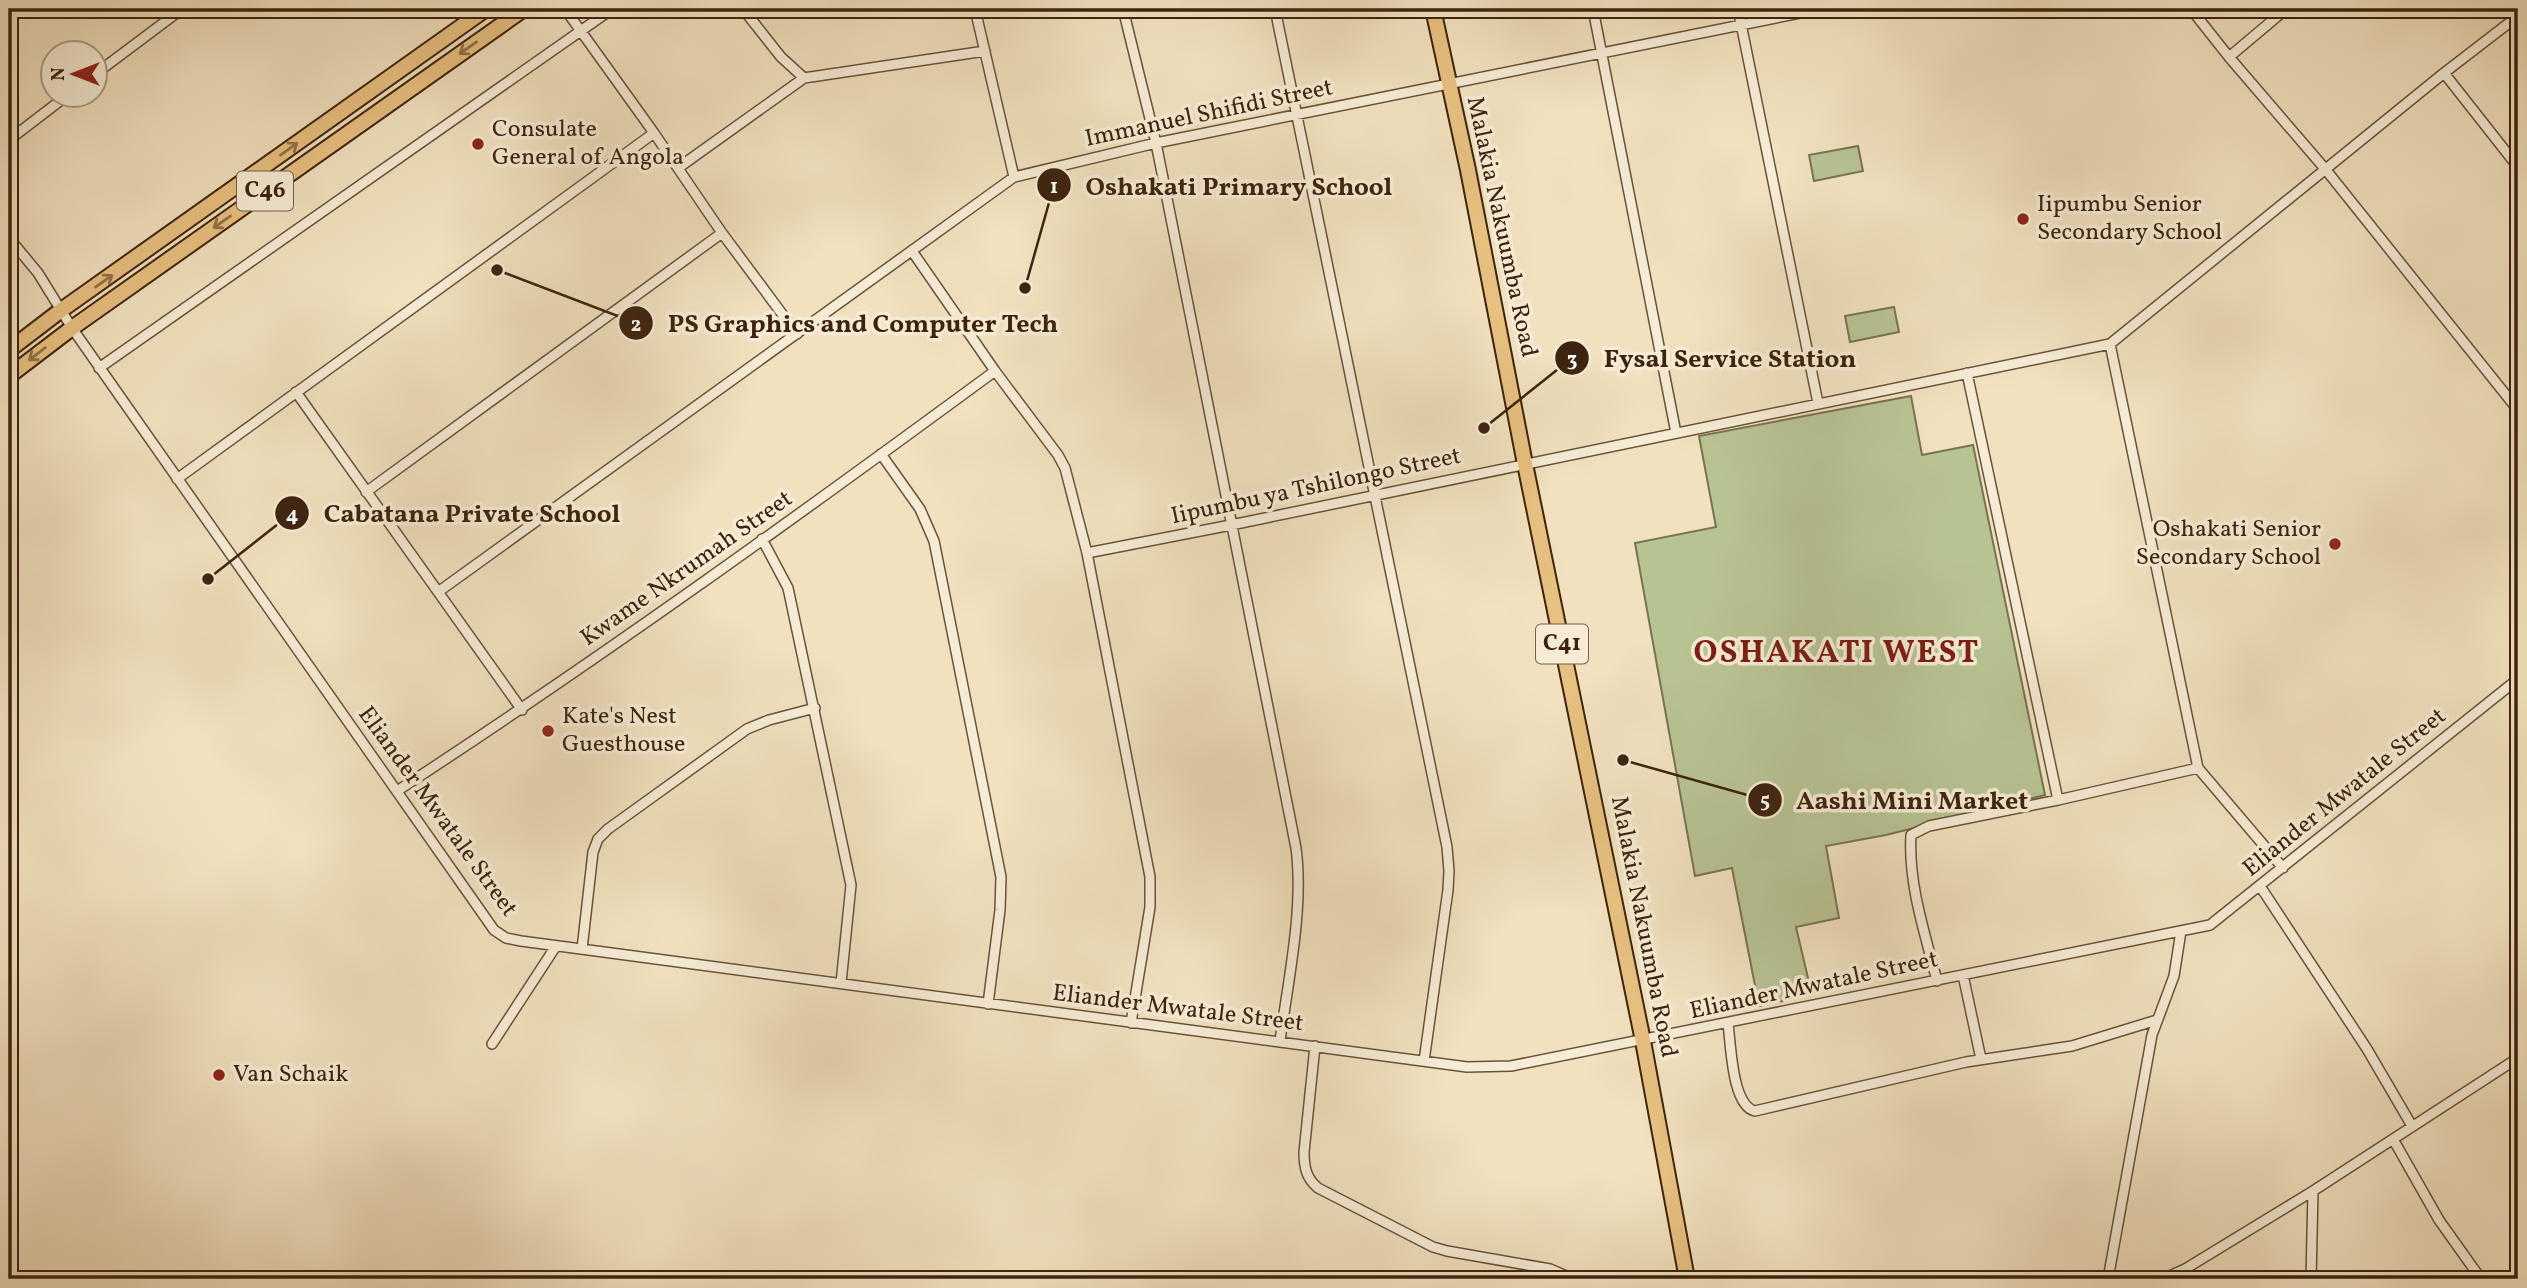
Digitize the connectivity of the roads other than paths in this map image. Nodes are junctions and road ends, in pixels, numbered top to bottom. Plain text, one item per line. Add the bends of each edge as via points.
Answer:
1 (182, 9) edge
2 (486, 9) edge
3 (524, 9) edge
4 (565, 9) edge
5 (612, 9) edge
6 (743, 9) edge
7 (975, 9) edge
8 (1123, 9) edge
9 (1275, 9) edge
10 (1433, 9) edge
11 (1593, 9) edge
12 (1738, 9) edge
13 (1820, 9) edge
14 (2191, 9) edge
15 (2286, 9) edge
16 (2518, 16) edge
17 (1742, 26) junction
18 (581, 31) junction
19 (985, 51) junction
20 (1602, 54) junction
21 (2229, 57) junction
22 (108, 64) edge
23 (2444, 73) junction
24 (804, 78) junction
25 (1448, 85) junction
26 (51, 108) edge
27 (1298, 114) junction
28 (654, 133) junction
29 (9, 140) edge
30 (1156, 144) junction
31 (2518, 167) edge
32 (678, 168) junction
33 (2326, 170) junction
34 (1014, 177) junction
35 (722, 233) junction
36 (9, 238) edge
37 (912, 251) junction
38 (60, 311) junction
39 (72, 328) junction
40 (797, 334) junction
41 (2110, 344) junction
42 (9, 350) edge
43 (99, 368) junction
44 (995, 371) junction
45 (1967, 373) junction
46 (9, 376) edge
47 (296, 392) junction
48 (1818, 404) junction
49 (2518, 410) edge
50 (1676, 433) junction
51 (881, 454) junction
52 (1525, 464) junction
53 (177, 479) junction
54 (366, 492) junction
55 (1376, 495) junction
56 (1231, 525) junction
57 (762, 539) junction
58 (1087, 553) junction
59 (438, 592) junction
60 (2518, 679) edge
61 (814, 708) junction
62 (522, 709) junction
63 (2198, 768) junction
64 (397, 791) junction
65 (2058, 800) junction
66 (2283, 868) junction
67 (2260, 886) junction
68 (2181, 931) junction
69 (556, 946) junction
70 (582, 949) junction
71 (1963, 975) junction
72 (1937, 981) junction
73 (841, 983) junction
74 (988, 1004) junction
75 (2157, 1020) junction
76 (1131, 1023) junction
77 (1728, 1024) junction
78 (1280, 1041) junction
79 (1643, 1041) junction
80 (492, 1044) dead end
81 (1315, 1046) junction
82 (2518, 1058) edge
83 (1981, 1059) junction
84 (1424, 1061) junction
85 (2412, 1126) junction
86 (2393, 1139) junction
87 (2313, 1191) junction
88 (1573, 1279) edge
89 (1687, 1279) edge
90 (2108, 1279) edge
91 (2163, 1279) edge
92 (2311, 1279) edge
93 (2481, 1279) edge

1 - 22 street
38 -> 2 main road, C46
3 -> 39 main road, C46
4 - 18 street
5 - 18 street
6 - 24 street
7 - 19 street
8 - 30 street
9 - 27 street
10 - 25 main road, Malakia Nakuumba Road / C41
11 - 20 street
12 - 17 street
13 - 17 street, Immanuel Shifidi Street
14 - 21 street
15 - 21 street
16 - 23 street, Iipumbu ya Tshilongo Street
17 - 20 street, Immanuel Shifidi Street
17 - 48 street
18 - 28 street
18 - 43 street
19 - 24 street
19 - 34 street
20 - 25 street, Immanuel Shifidi Street
20 - 50 street
21 - 33 street
23 - 31 street
23 - 33 street, Iipumbu ya Tshilongo Street
24 - 32 street
25 - 27 street, Immanuel Shifidi Street
25 - 52 main road, Malakia Nakuumba Road / C41
26 - 29 street
27 - 30 street, Immanuel Shifidi Street
27 - 55 street
28 - 32 street
28 - 47 street
30 - 34 street, Immanuel Shifidi Street
30 - 56 street
32 - 35 street
33 - 41 street, Iipumbu ya Tshilongo Street
33 - 49 street
34 - 37 street, Immanuel Shifidi Street
35 - 40 street
35 - 54 street
36 - 38 street, Eliander Mwatale Street via 38,273
37 - 40 street, Immanuel Shifidi Street
37 - 44 street
38 - 39 street, Eliander Mwatale Street
38 - 42 main road, C46
39 - 43 street, Eliander Mwatale Street
39 -> 46 main road, C46
40 - 59 street, Immanuel Shifidi Street
41 - 45 street, Iipumbu ya Tshilongo Street
41 - 63 street
43 - 53 street, Eliander Mwatale Street
44 - 51 street, Kwame Nkrumah Street
44 - 58 street via 1065,468
45 - 48 street, Iipumbu ya Tshilongo Street
45 - 65 street
47 - 53 street
47 - 54 street
48 - 50 street, Iipumbu ya Tshilongo Street
50 - 52 street, Iipumbu ya Tshilongo Street
51 - 57 street, Kwame Nkrumah Street
51 - 74 street via 920,509 934,541 1001,877
52 - 55 street, Iipumbu ya Tshilongo Street
52 - 79 main road, Malakia Nakuumba Road / C41
53 - 64 street, Eliander Mwatale Street
54 - 59 street
55 - 56 street, Iipumbu ya Tshilongo Street
55 - 84 street via 1449,871
56 - 58 street, Iipumbu ya Tshilongo Street
56 - 78 street via 1299,872
57 - 61 street via 789,588
57 - 62 street, Kwame Nkrumah Street
58 - 76 street via 1150,877 1150,907
59 - 62 street
60 - 66 street, Eliander Mwatale Street
61 - 70 street via 747,729 598,839
61 - 73 street via 851,885
62 - 64 street, Kwame Nkrumah Street
63 - 65 street
63 - 66 street
64 - 69 street, Eliander Mwatale Street via 494,930 506,938
65 - 72 street via 1929,826 1911,835 1914,888
66 - 67 street, Eliander Mwatale Street
67 - 68 street, Eliander Mwatale Street via 2210,925
67 - 85 street
68 - 71 street, Eliander Mwatale Street
68 - 75 street via 2178,964
69 - 70 street, Eliander Mwatale Street
69 - 80 street
70 - 73 street, Eliander Mwatale Street
71 - 72 street, Eliander Mwatale Street
71 - 83 street
72 - 77 street, Eliander Mwatale Street
73 - 74 street, Eliander Mwatale Street
74 - 76 street, Eliander Mwatale Street
75 - 83 street via 2072,1046
75 - 90 street
76 - 78 street, Eliander Mwatale Street
77 - 79 street, Eliander Mwatale Street
77 - 83 street via 1737,1087 1742,1103 1755,1111
78 - 81 street, Eliander Mwatale Street
79 - 84 street, Eliander Mwatale Street via 1491,1069
79 - 89 main road, Malakia Nakuumba Road / C41
81 - 84 street, Eliander Mwatale Street
81 - 88 street via 1304,1152 1311,1182 1433,1247 1550,1269
82 - 85 street
85 - 86 street
86 - 87 street
86 - 93 street via 2438,1220
87 - 91 street
87 - 92 street

